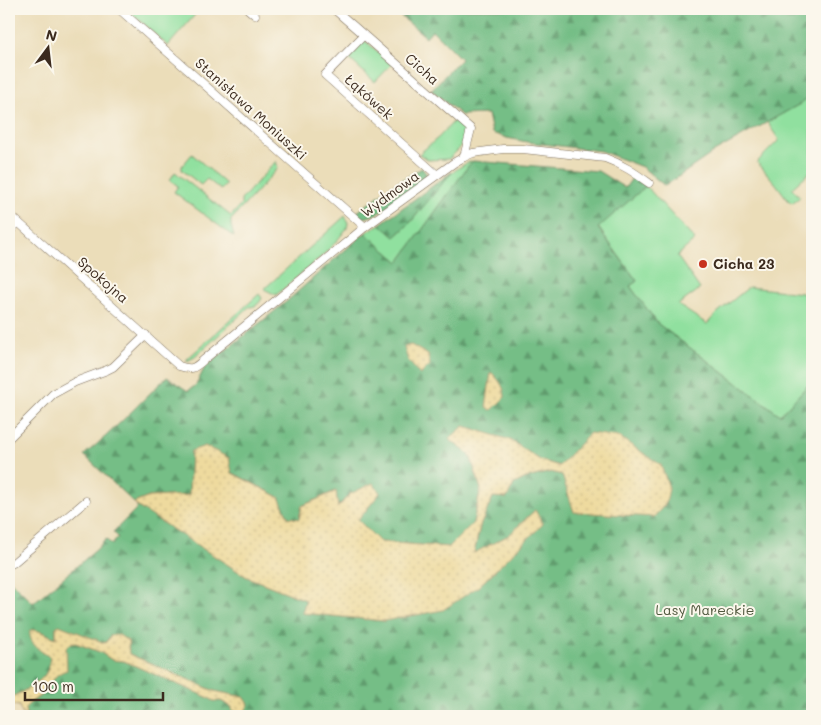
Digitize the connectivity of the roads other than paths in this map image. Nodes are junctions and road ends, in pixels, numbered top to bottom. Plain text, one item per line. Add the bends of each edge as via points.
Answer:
1 (119, 9) edge
2 (248, 9) edge
3 (334, 9) edge
4 (255, 15) dead end
5 (364, 35) junction
6 (464, 157) junction
7 (437, 176) junction
8 (649, 183) dead end
9 (9, 214) edge
10 (18, 222) junction
11 (365, 227) junction
12 (9, 232) edge
13 (146, 335) junction
14 (179, 366) joint
15 (9, 438) edge
16 (86, 501) dead end
17 (9, 565) edge

1 - 11 street, Stanisława Moniuszki
2 - 4 street
3 - 5 street, Cicha
5 - 6 street, Cicha via 471,129
5 - 7 street, Łąkówek via 326,75
6 - 7 street, Wydmowa
6 - 8 street, Wydmowa via 503,148 605,158 630,169
7 - 11 street, Wydmowa
9 - 10 street, Spokojna
10 - 12 street
10 - 13 street, Spokojna
11 - 14 street, Wydmowa via 195,367
13 - 14 street, Spokojna
13 - 15 street via 113,367 53,394
16 - 17 street

